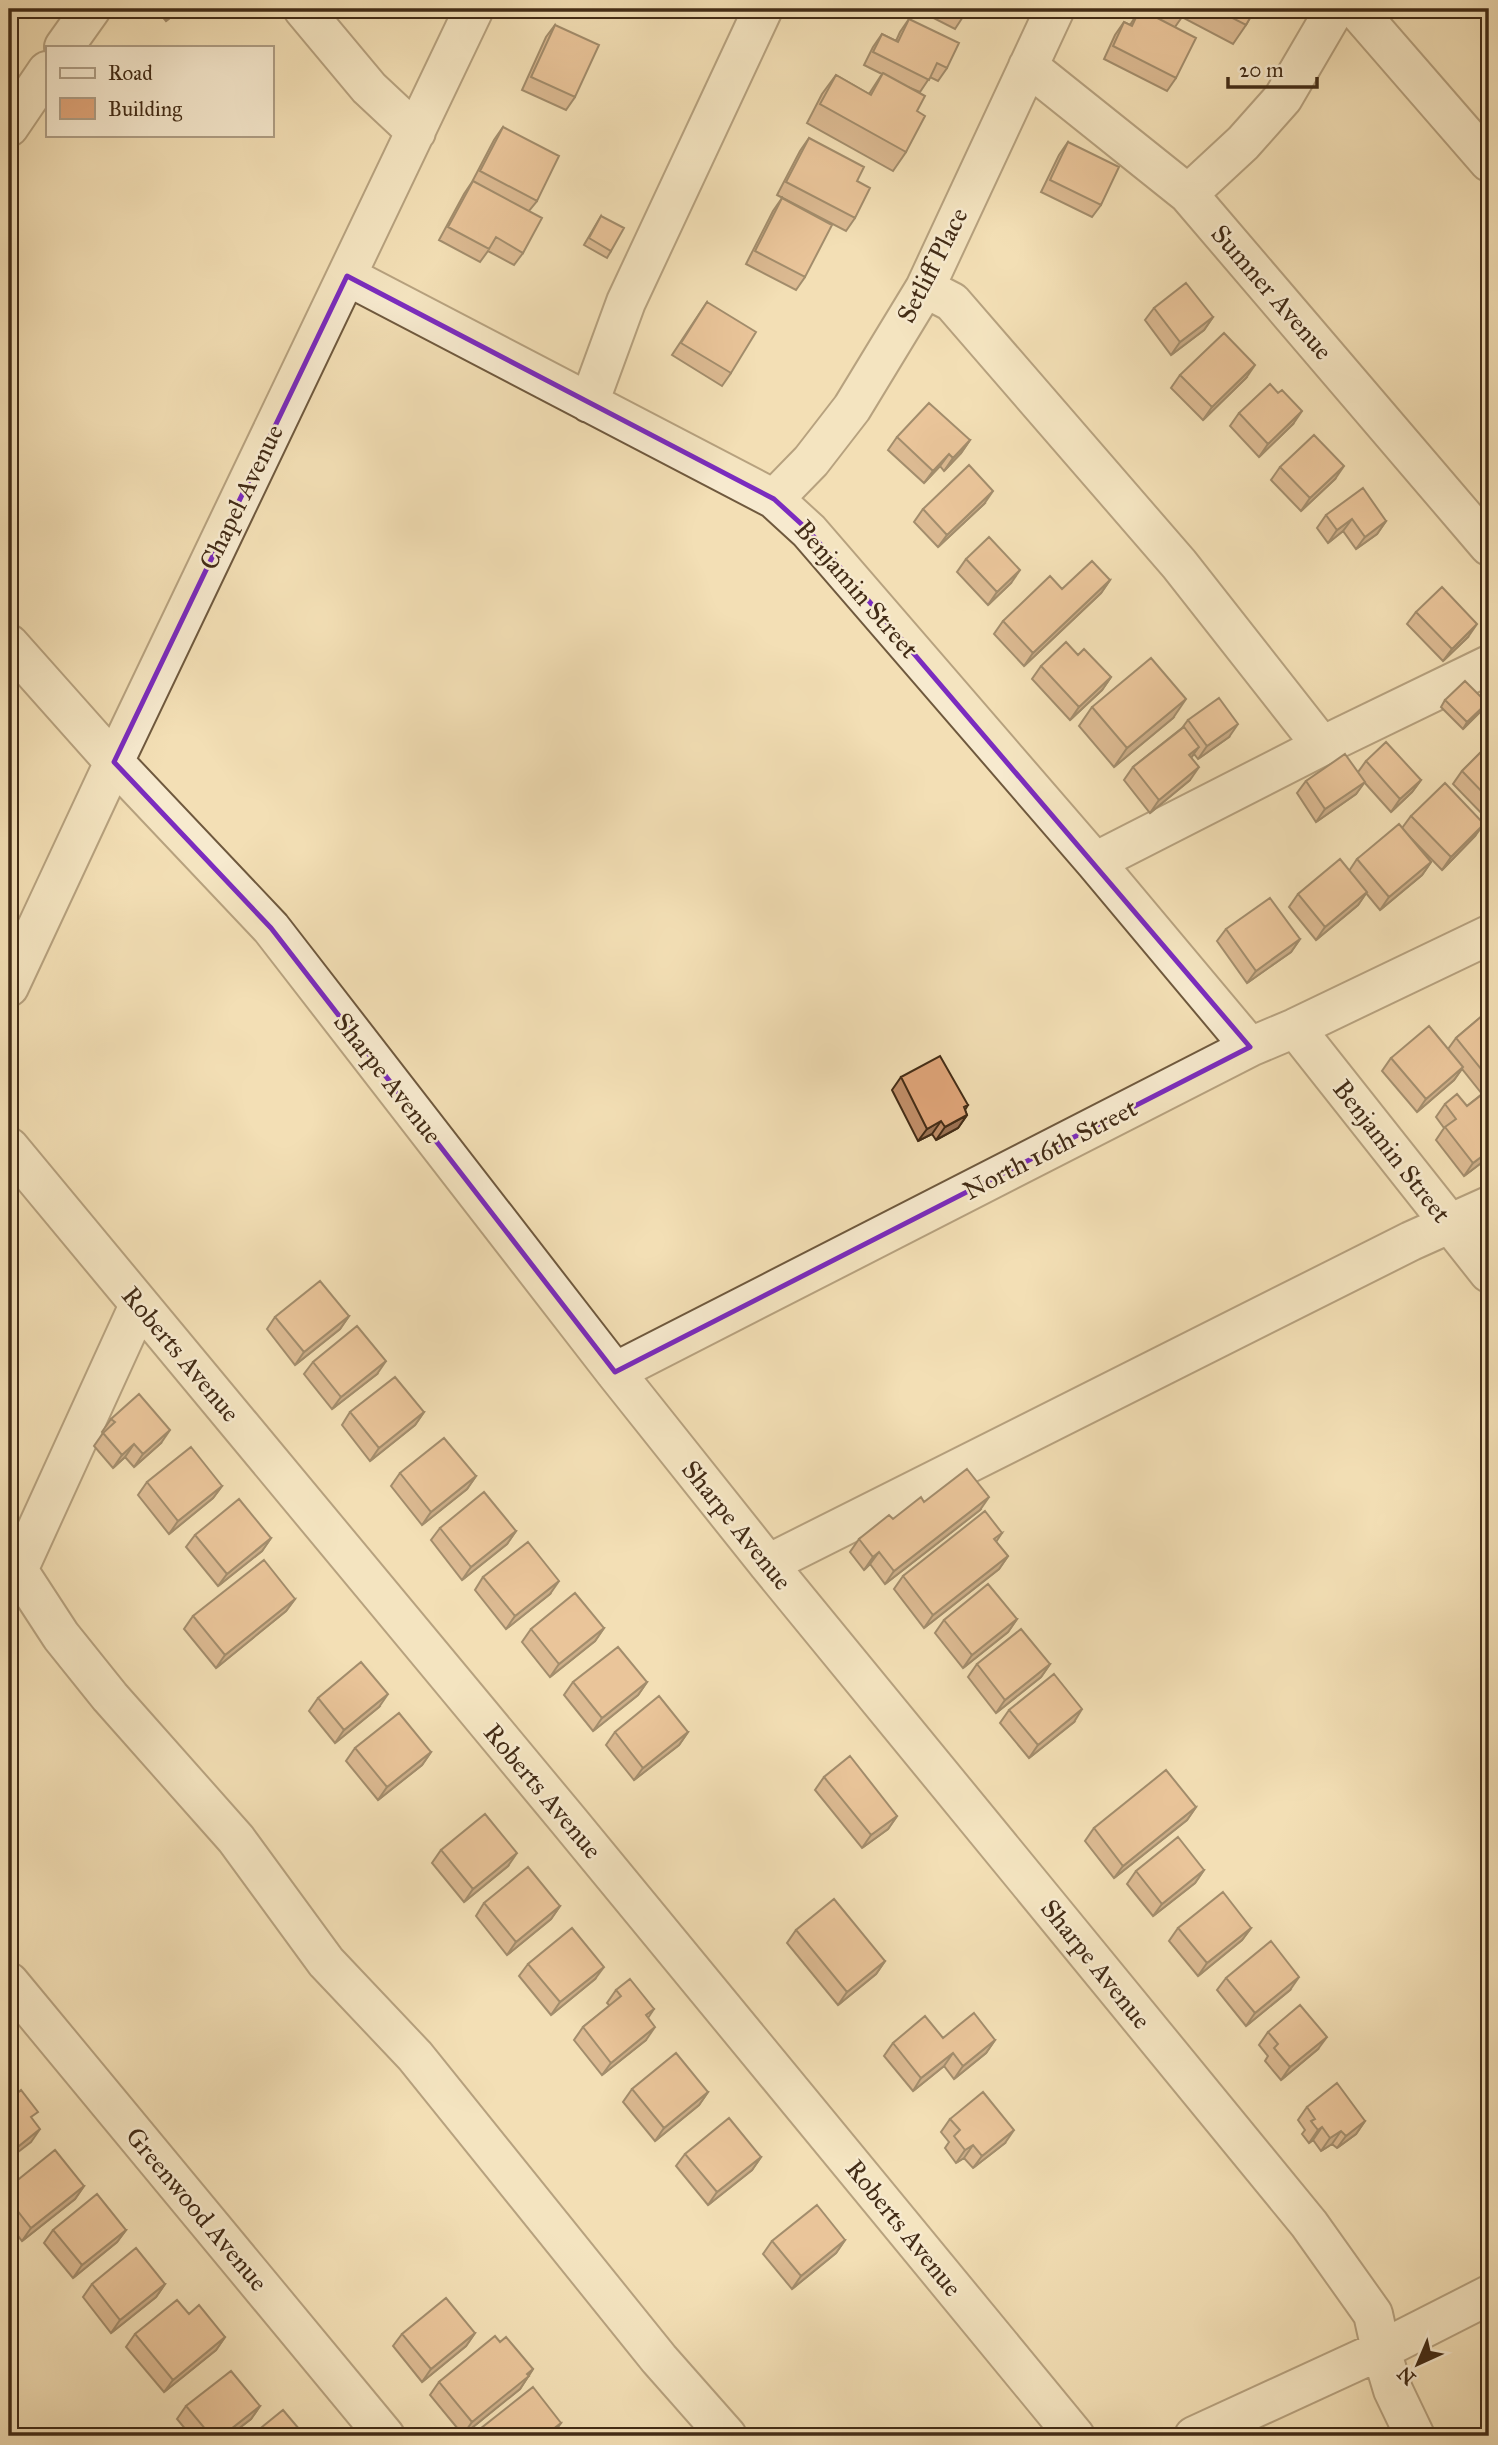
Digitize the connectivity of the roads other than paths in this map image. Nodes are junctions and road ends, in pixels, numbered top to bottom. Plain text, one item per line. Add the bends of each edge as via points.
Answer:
1 (91, 9) edge
2 (303, 9) edge
3 (474, 9) edge
4 (763, 9) edge
5 (1055, 9) edge
6 (1335, 9) edge
7 (1356, 9) edge
8 (65, 46) edge
9 (1028, 66) junction
10 (46, 72) edge
11 (9, 127) edge
12 (416, 132) junction
13 (1489, 162) edge
14 (1188, 194) junction
15 (347, 276) junction
16 (925, 288) junction
17 (589, 403) junction
18 (774, 499) junction
19 (1489, 546) edge
20 (9, 644) edge
21 (1489, 665) edge
22 (1322, 746) junction
23 (114, 762) junction
24 (1095, 862) junction
25 (1489, 934) edge
26 (9, 987) edge
27 (1295, 1028) junction
28 (1250, 1047) junction
29 (9, 1147) edge
30 (1489, 1206) edge
31 (1449, 1224) junction
32 (1489, 1273) edge
33 (139, 1305) junction
34 (615, 1372) junction
35 (768, 1564) junction
36 (13, 1580) edge
37 (9, 1982) edge
38 (1489, 2295) edge
39 (1381, 2350) junction
40 (385, 2436) edge
41 (727, 2436) edge
42 (1074, 2436) edge
43 (1194, 2436) edge
44 (1415, 2436) edge

1 - 8 street
2 - 12 street via 369,88
3 - 12 street, Chapel Avenue
4 - 17 street via 626,302
5 - 9 street, Setliff Place
6 - 14 street via 1283,98
7 - 13 street
9 - 14 street, Sumner Avenue
9 - 16 street, Setliff Place
10 - 11 street
12 - 15 street, Chapel Avenue
14 - 19 street, Sumner Avenue
15 - 17 street, Benjamin Street
15 - 23 street, Chapel Avenue
16 - 18 street, Setliff Place via 852,408
16 - 22 street via 952,302 1179,564
17 - 18 street, Benjamin Street
18 - 24 street, Benjamin Street via 808,531
20 - 23 street, Sharpe Avenue
21 - 22 street
22 - 24 street
23 - 26 street, Chapel Avenue
23 - 34 street, Sharpe Avenue via 271,929
24 - 28 street, Benjamin Street
25 - 27 street, North 16th Street
27 - 28 street, North 16th Street
27 - 31 street, Benjamin Street
28 - 34 street, North 16th Street
29 - 33 street, Roberts Avenue
30 - 31 street
31 - 32 street, Benjamin Street
31 - 35 street
33 - 36 street
33 - 42 street, Roberts Avenue
34 - 35 street, Sharpe Avenue
35 - 39 street, Sharpe Avenue via 1309,2224 1373,2314
36 - 41 street via 236,1839 326,1962 415,2056 651,2349
37 - 40 street, Greenwood Avenue
38 - 39 street
39 - 43 street
39 - 44 street, Sharpe Avenue via 1393,2390

